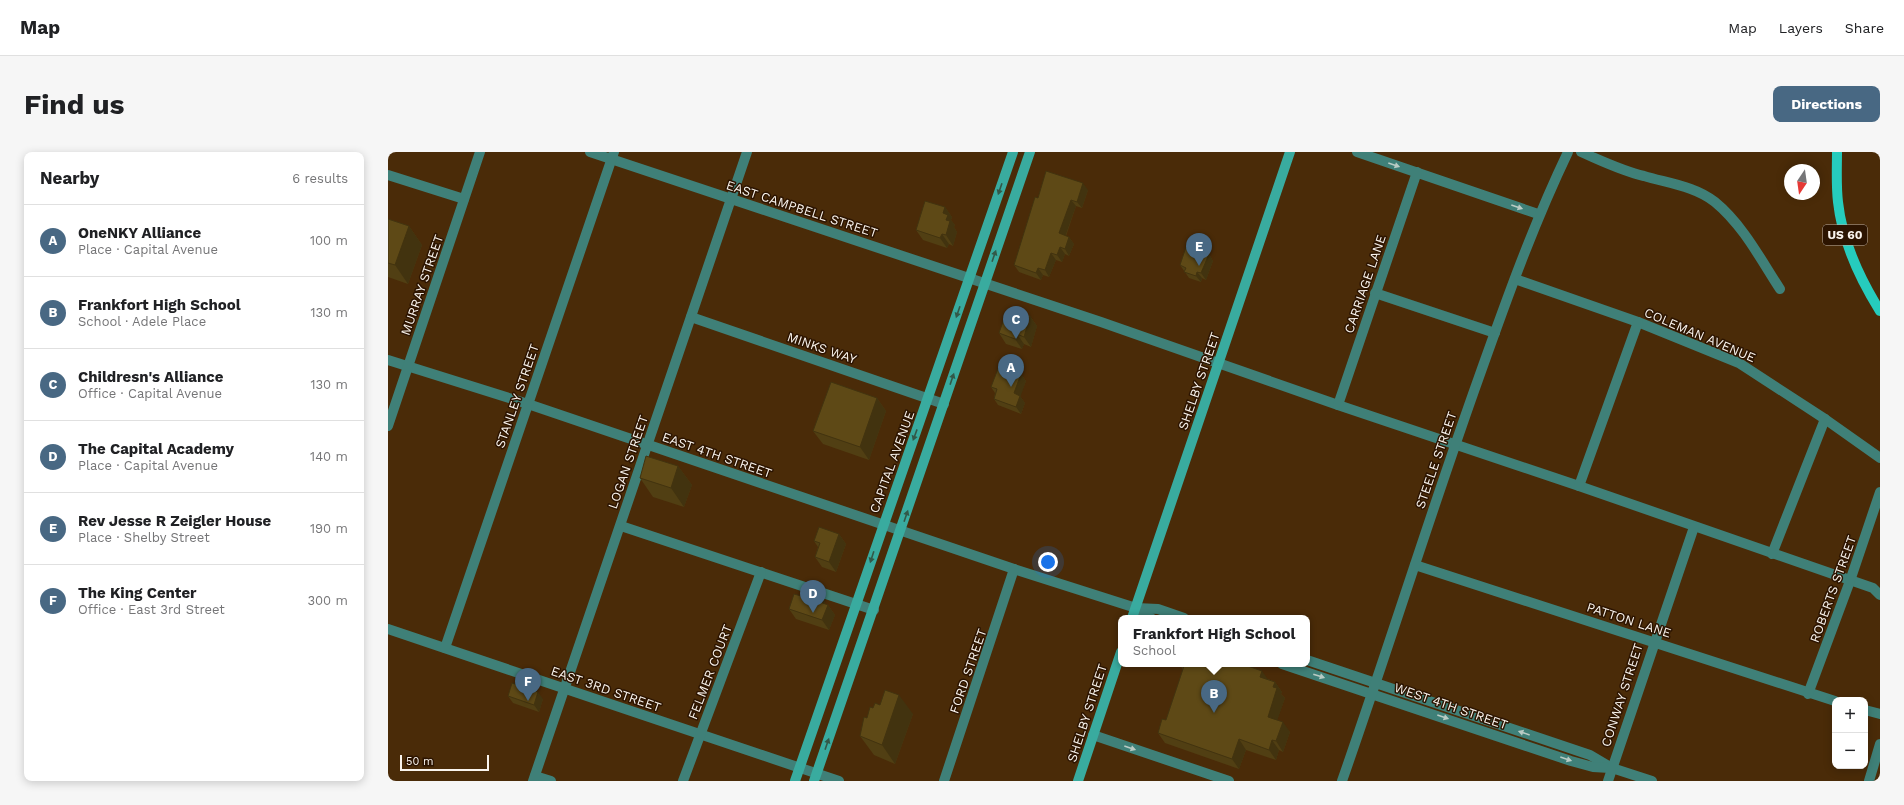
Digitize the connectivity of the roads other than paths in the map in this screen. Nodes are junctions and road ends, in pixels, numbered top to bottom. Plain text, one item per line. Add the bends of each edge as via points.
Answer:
1 (480, 152) edge
2 (590, 152) edge
3 (747, 152) edge
4 (1013, 152) edge
5 (1030, 152) edge
6 (1290, 152) edge
7 (1357, 152) edge
8 (1568, 152) edge
9 (1581, 152) edge
10 (1837, 152) edge
11 (613, 156) edge
12 (1417, 172) junction
13 (388, 175) edge
14 (464, 199) junction
15 (731, 199) junction
16 (1538, 214) junction
17 (970, 278) junction
18 (1515, 278) junction
19 (985, 283) junction
20 (1780, 289) dead end
21 (1375, 293) junction
22 (1880, 311) edge
23 (691, 316) junction
24 (1638, 322) junction
25 (1495, 333) junction
26 (388, 360) edge
27 (1219, 363) junction
28 (408, 366) junction
29 (928, 399) junction
30 (528, 404) junction
31 (944, 404) junction
32 (1338, 405) junction
33 (1825, 418) junction
34 (388, 426) edge
35 (648, 445) junction
36 (1455, 445) junction
37 (1880, 458) edge
38 (1579, 486) junction
39 (1880, 492) edge
40 (883, 525) junction
41 (621, 526) junction
42 (1694, 527) junction
43 (901, 530) junction
44 (1772, 554) junction
45 (1415, 565) junction
46 (1014, 569) junction
47 (761, 572) junction
48 (1850, 581) junction
49 (1880, 595) edge
50 (857, 604) junction
51 (1136, 608) junction
52 (874, 610) junction
53 (1133, 615) edge
54 (1146, 615) edge
55 (1175, 615) edge
56 (388, 629) edge
57 (1654, 641) junction
58 (445, 648) junction
59 (1118, 661) edge
60 (1310, 661) edge
61 (1291, 667) edge
62 (1376, 683) junction
63 (565, 688) junction
64 (1372, 693) junction
65 (1808, 694) junction
66 (1832, 700) edge
67 (1868, 711) edge
68 (1880, 714) edge
69 (700, 734) junction
70 (1093, 735) junction
71 (1880, 744) edge
72 (800, 767) junction
73 (1612, 768) junction
74 (815, 777) edge
75 (534, 778) edge
76 (552, 781) edge
77 (683, 781) edge
78 (795, 781) edge
79 (839, 781) edge
80 (944, 781) edge
81 (1078, 781) edge
82 (1228, 781) edge
83 (1342, 781) edge
84 (1608, 781) edge
85 (1652, 781) edge
86 (1869, 781) edge

1 - 14 street, MURRAY STREET
2 - 11 street, EAST CAMPBELL STREET
3 - 15 street, LOGAN STREET
4 -> 17 main road, CAPITAL AVENUE
19 -> 5 main road
6 - 27 main road, SHELBY STREET
7 -> 12 street
8 - 16 street, STEELE STREET
9 - 20 street via 1644,176 1666,181 1715,202 1735,221
10 - 22 main road, US 60 via 1838,202 1847,243 1869,294
11 - 15 street, EAST CAMPBELL STREET
11 - 30 street, STANLEY STREET
12 -> 16 street
12 - 21 street, CARRIAGE LANE
13 - 14 street
14 - 28 street, MURRAY STREET
15 - 17 street, EAST CAMPBELL STREET
15 - 23 street, LOGAN STREET
16 - 18 street, STEELE STREET
17 - 19 street, EAST CAMPBELL STREET
17 -> 29 main road, CAPITAL AVENUE
18 - 24 street, COLEMAN AVENUE
18 - 25 street, STEELE STREET
19 - 27 street, EAST CAMPBELL STREET
31 -> 19 main road
21 - 25 street
21 - 32 street, CARRIAGE LANE
23 - 29 street, MINKS WAY
23 - 35 street, LOGAN STREET
24 - 33 street, COLEMAN AVENUE via 1739,363
24 - 38 street
25 - 36 street, STEELE STREET
26 - 28 street, EAST 4TH STREET
27 - 32 street, EAST CAMPBELL STREET
27 - 51 main road, SHELBY STREET
28 - 30 street, EAST 4TH STREET
28 - 34 street, MURRAY STREET
29 - 31 street, MINKS WAY
29 -> 40 main road, CAPITAL AVENUE
30 - 35 street, EAST 4TH STREET
30 - 58 street, STANLEY STREET
43 -> 31 main road
32 - 36 street, EAST CAMPBELL STREET
33 - 37 street, COLEMAN AVENUE
33 - 44 street
35 - 40 street, EAST 4TH STREET
35 - 41 street, LOGAN STREET
36 - 38 street, EAST CAMPBELL STREET
36 - 45 street, STEELE STREET
38 - 42 street, EAST CAMPBELL STREET
39 - 48 street, ROBERTS STREET
40 - 43 street, EAST 4TH STREET
40 -> 50 main road, CAPITAL AVENUE
41 - 47 street
41 - 63 street, LOGAN STREET
42 - 44 street, EAST CAMPBELL STREET
42 - 57 street, CONWAY STREET
43 - 46 street
43 - 52 main road
44 - 48 street, EAST CAMPBELL STREET
45 - 57 street, PATTON LANE
45 - 62 street, STEELE STREET
46 - 51 street
46 - 80 street, FORD STREET
47 - 50 street
47 - 69 street, FELMER COURT
48 - 49 street, EAST CAMPBELL STREET via 1873,588
48 - 65 street, ROBERTS STREET
50 - 52 street
50 - 72 main road, CAPITAL AVENUE
51 - 53 main road, SHELBY STREET
51 - 54 street
51 - 55 street via 1158,609
74 -> 52 main road
56 - 58 street, EAST 3RD STREET
57 - 65 street, PATTON LANE
57 - 73 street, CONWAY STREET
58 - 63 street, EAST 3RD STREET
59 - 70 main road, SHELBY STREET
60 - 62 street, WEST 4TH STREET
61 -> 64 street, WEST 4TH STREET
62 - 64 street, STEELE STREET
73 -> 62 street, WEST 4TH STREET via 1590,755
63 - 69 street, EAST 3RD STREET
63 - 75 street, LOGAN STREET
64 -> 73 street, WEST 4TH STREET via 1572,761 1593,767
64 - 83 street, STEELE STREET
65 - 66 street, PATTON LANE
67 - 68 street
69 - 72 street, EAST 3RD STREET
69 - 77 street, FELMER COURT
70 - 81 main road, SHELBY STREET
70 -> 82 street
71 - 86 street
72 - 74 street, EAST 3RD STREET
72 - 78 main road, CAPITAL AVENUE
73 - 84 street, CONWAY STREET
73 - 85 street, WEST 4TH STREET
74 - 79 street, EAST 3RD STREET
75 - 76 street

